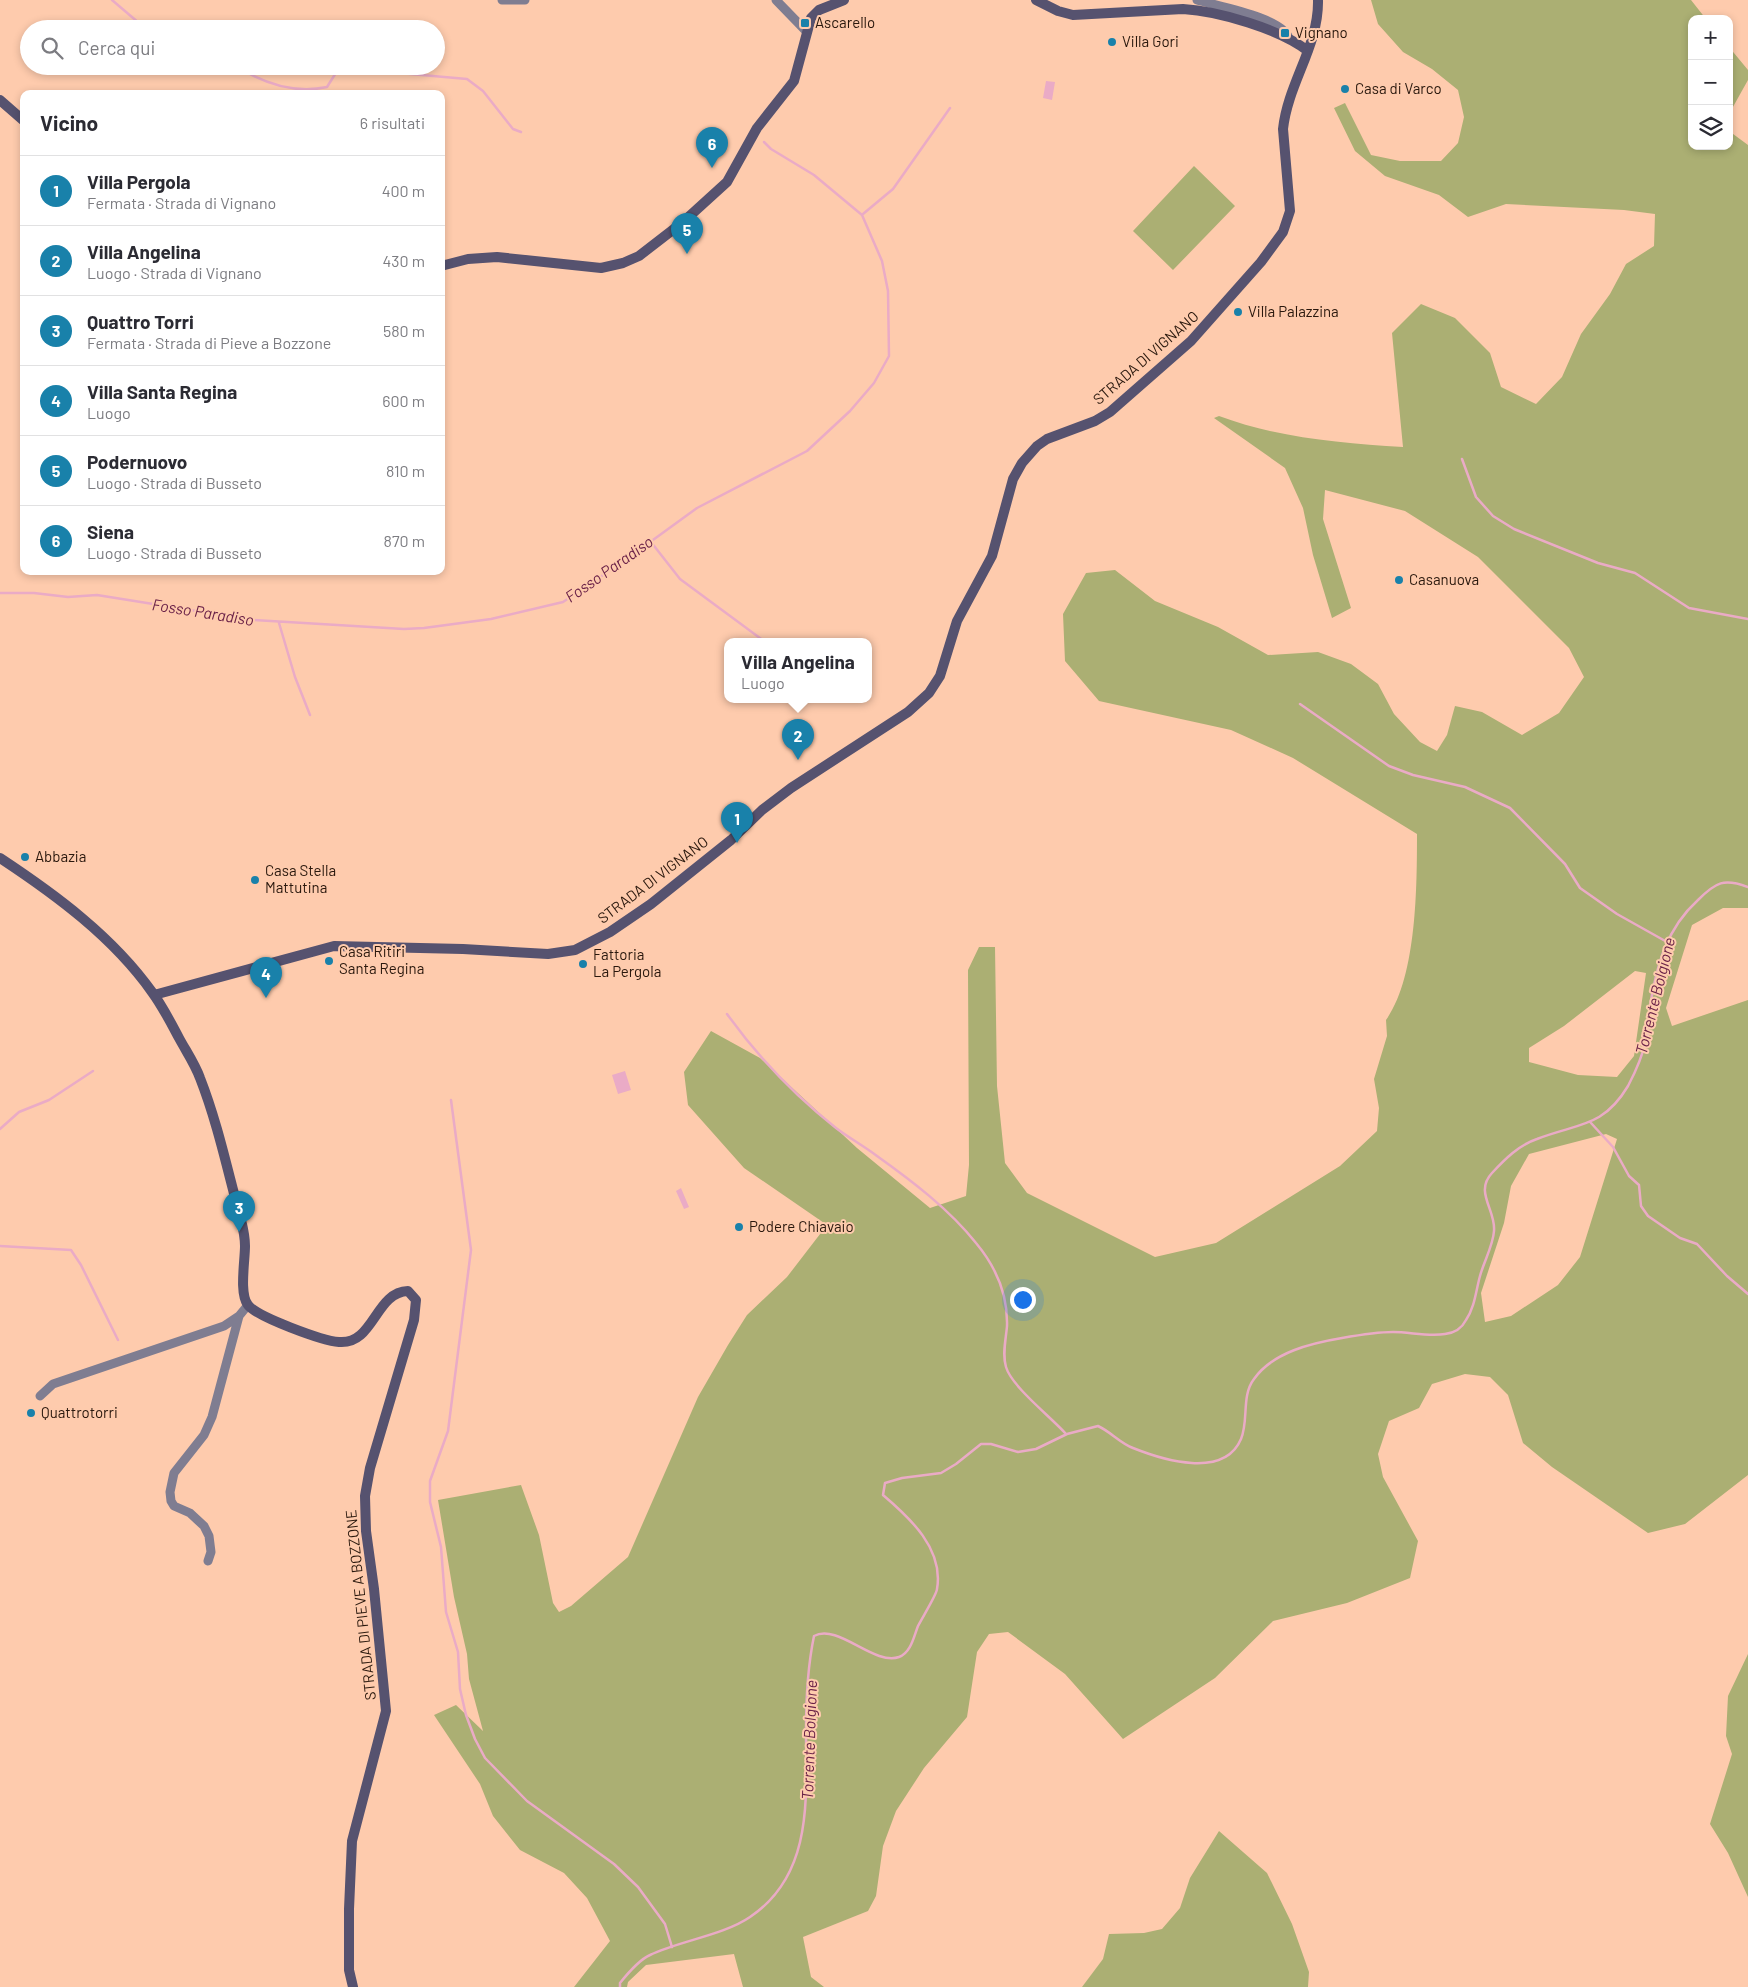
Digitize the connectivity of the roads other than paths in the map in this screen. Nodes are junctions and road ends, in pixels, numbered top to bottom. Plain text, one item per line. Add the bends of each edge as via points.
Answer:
1 (502, 0) edge
2 (525, 0) edge
3 (776, 0) edge
4 (844, 0) edge
5 (1036, 0) edge
6 (1197, 0) edge
7 (1318, 0) edge
8 (806, 31) junction
9 (1290, 39) junction
10 (1308, 51) junction
11 (0, 100) edge
12 (20, 118) edge
13 (445, 265) edge
14 (0, 858) edge
15 (154, 995) junction
16 (248, 1305) junction
17 (239, 1316) junction
18 (40, 1396) dead end
19 (208, 1561) dead end
20 (352, 1986) edge

1 - 2 street
3 - 8 street
4 - 8 street via 815,13
5 - 9 street via 1073,15 1193,10
6 - 9 street via 1275,23 1286,31
7 - 10 street, STRADA DI VIGNANO via 1316,30
8 - 13 street via 794,81 757,128 729,179 683,222 639,256 601,268 497,257 468,258
9 - 10 street
10 - 15 street, STRADA DI VIGNANO via 1295,79 1284,117 1290,211 1283,232 1261,262 1191,341 1110,412 1047,439 1022,463 1013,480 992,556 963,607 940,676 929,693 908,712 762,810 731,840 651,904 575,950 560,954 463,948 330,946
11 - 12 street
14 - 15 street via 37,882 92,926
15 - 16 street via 196,1068 212,1114 244,1234 244,1293
16 - 17 street
16 - 20 street, STRADA DI PIEVE A BOZZONE via 270,1319 342,1342 363,1333 394,1295 408,1291 417,1301 365,1496 386,1706 352,1848 348,1909
17 - 18 street via 224,1326 53,1384
17 - 19 street via 212,1417 204,1435 174,1473 170,1492 174,1506 204,1526 211,1552

